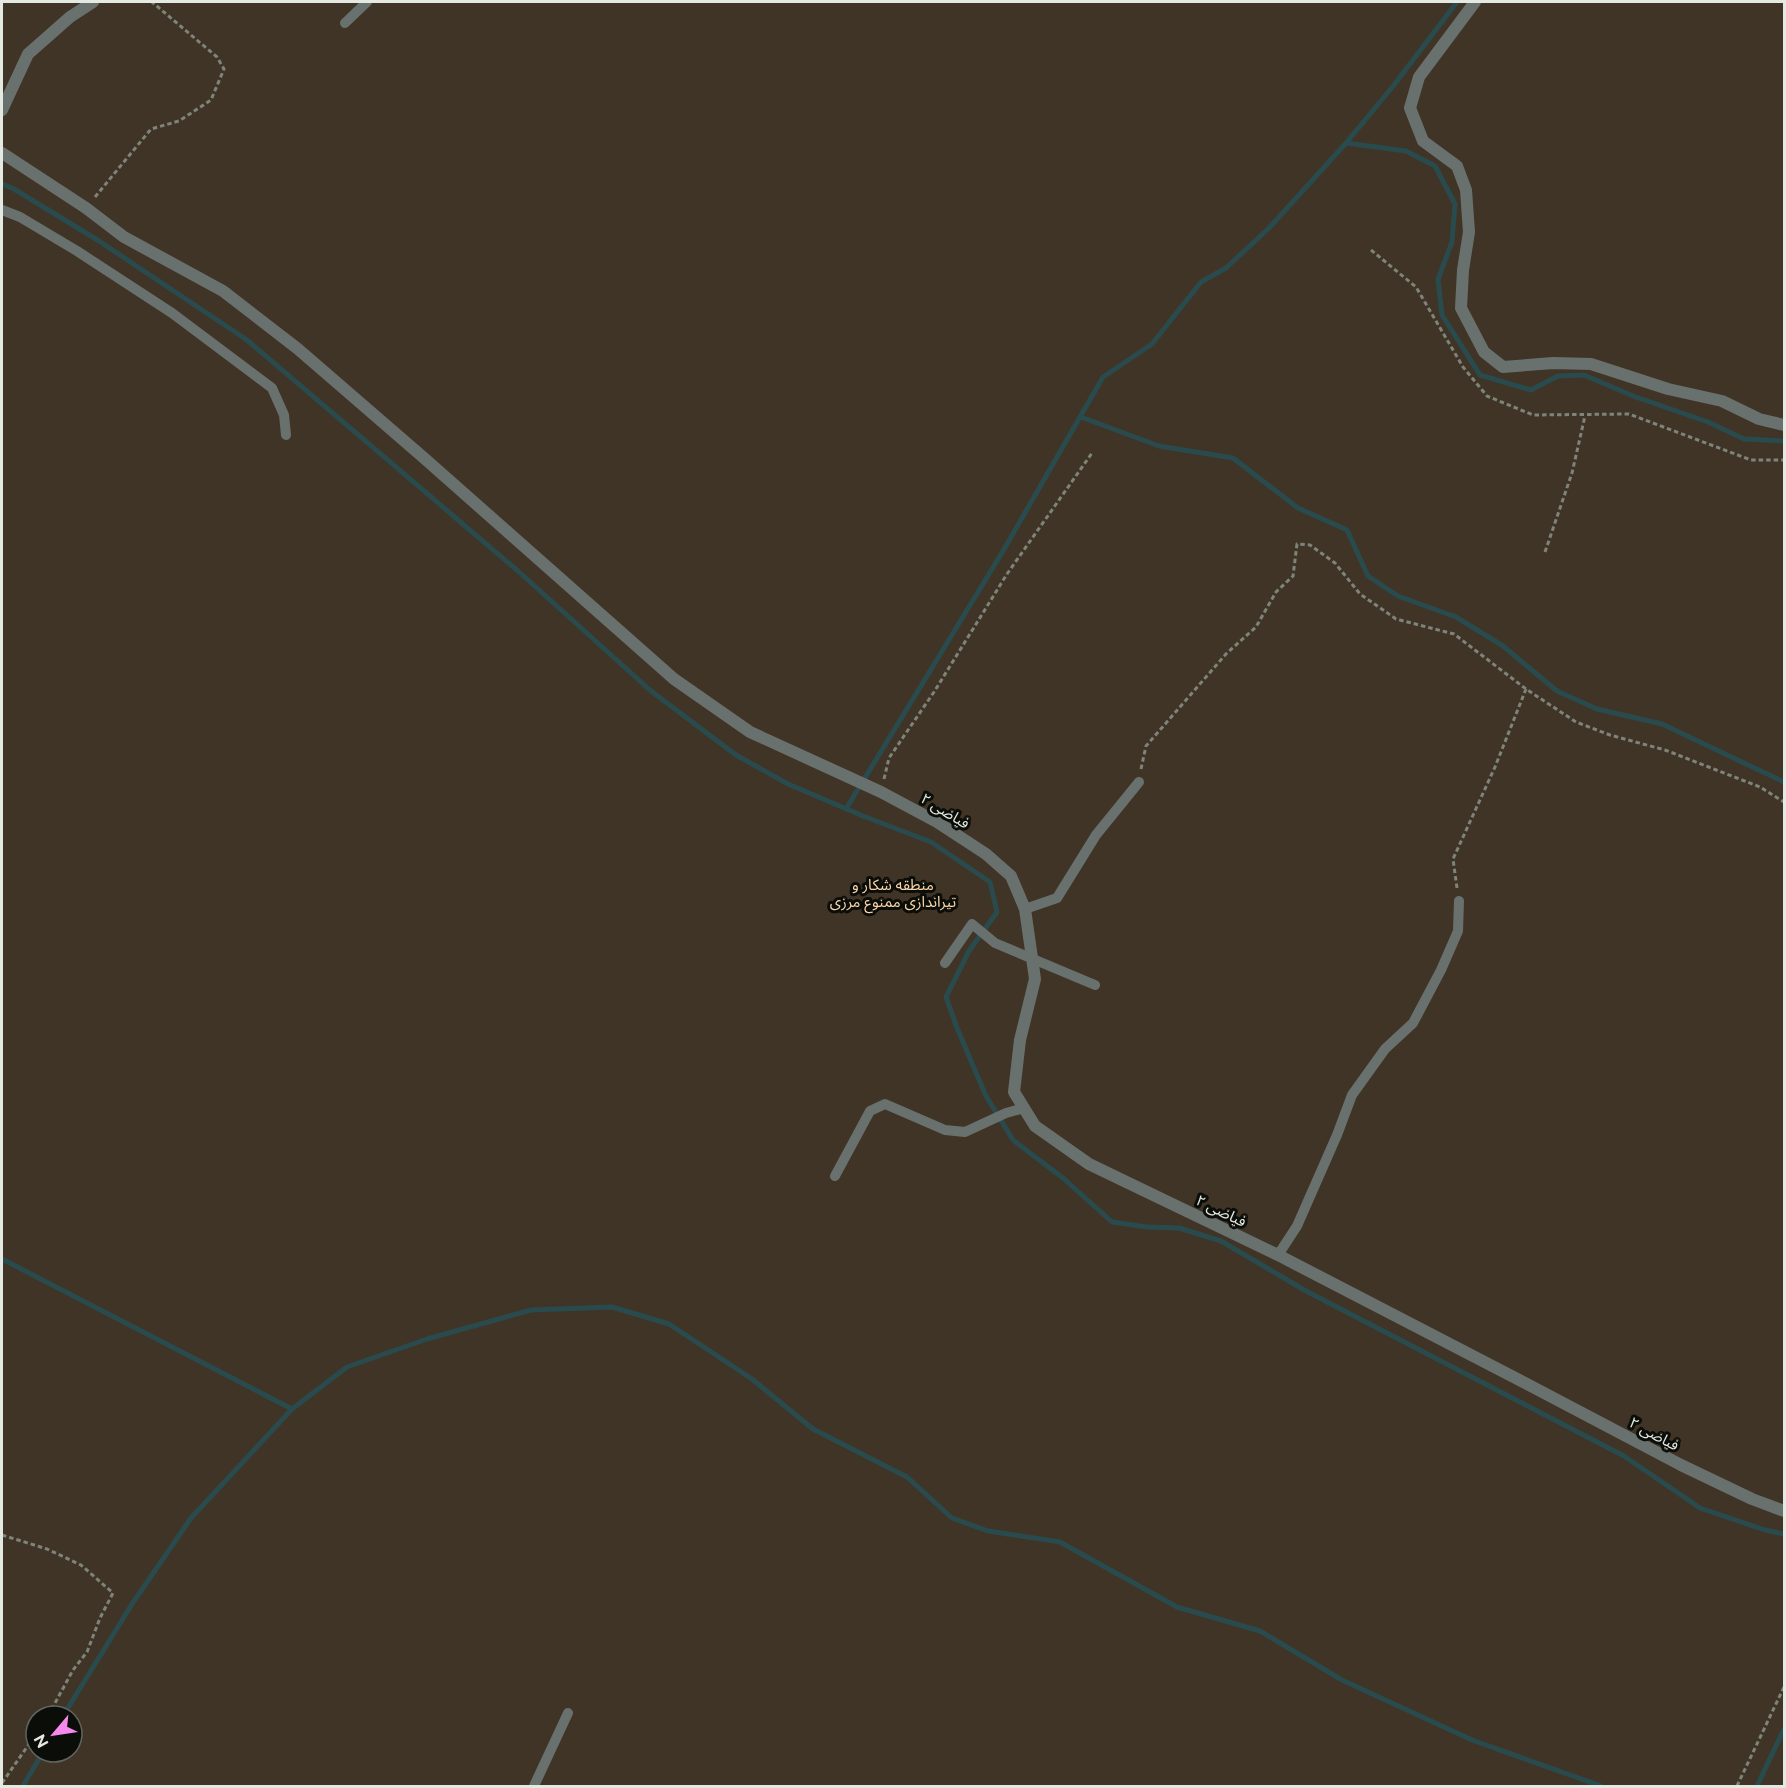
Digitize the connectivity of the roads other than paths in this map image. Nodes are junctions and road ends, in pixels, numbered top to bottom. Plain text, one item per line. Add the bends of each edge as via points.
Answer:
1 (93, 2) edge
2 (367, 2) edge
3 (1475, 2) edge
4 (345, 23) dead end
5 (2, 110) edge
6 (2, 153) edge
7 (2, 210) edge
8 (1785, 425) edge
9 (286, 435) dead end
10 (1139, 782) road end
11 (1459, 902) road end
12 (1025, 909) junction
13 (1032, 957) junction
14 (945, 963) dead end
15 (1095, 985) dead end
16 (1024, 1108) junction
17 (836, 1176) dead end
18 (1278, 1255) junction
19 (1785, 1511) edge
20 (568, 1713) dead end
21 (534, 1786) edge

1 - 5 street via 70,16 28,54
2 - 4 lane
3 - 8 street via 1419,77 1410,108 1423,141 1456,166 1466,190 1469,232 1461,308 1484,352 1503,367 1591,364 1668,389 1722,401 1759,419
6 - 12 street, فیاضی ۲ via 124,237 223,291 298,349 674,679 750,732 881,792 986,854 1011,876
7 - 9 lane via 77,251 172,313 272,388 284,415
10 - 12 lane via 1096,835 1057,897
11 - 18 lane via 1458,931 1441,970 1413,1023 1386,1049 1352,1095 1297,1226
12 - 13 street, فیاضی ۲
13 - 14 lane via 995,943 972,924
13 - 15 lane
13 - 16 street, فیاضی ۲ via 1035,979 1020,1040 1014,1092
16 - 17 lane via 965,1132 945,1130 885,1104 870,1111
16 - 18 street, فیاضی ۲ via 1035,1126 1089,1164
18 - 19 street, فیاضی ۲ via 1680,1465
20 - 21 lane

